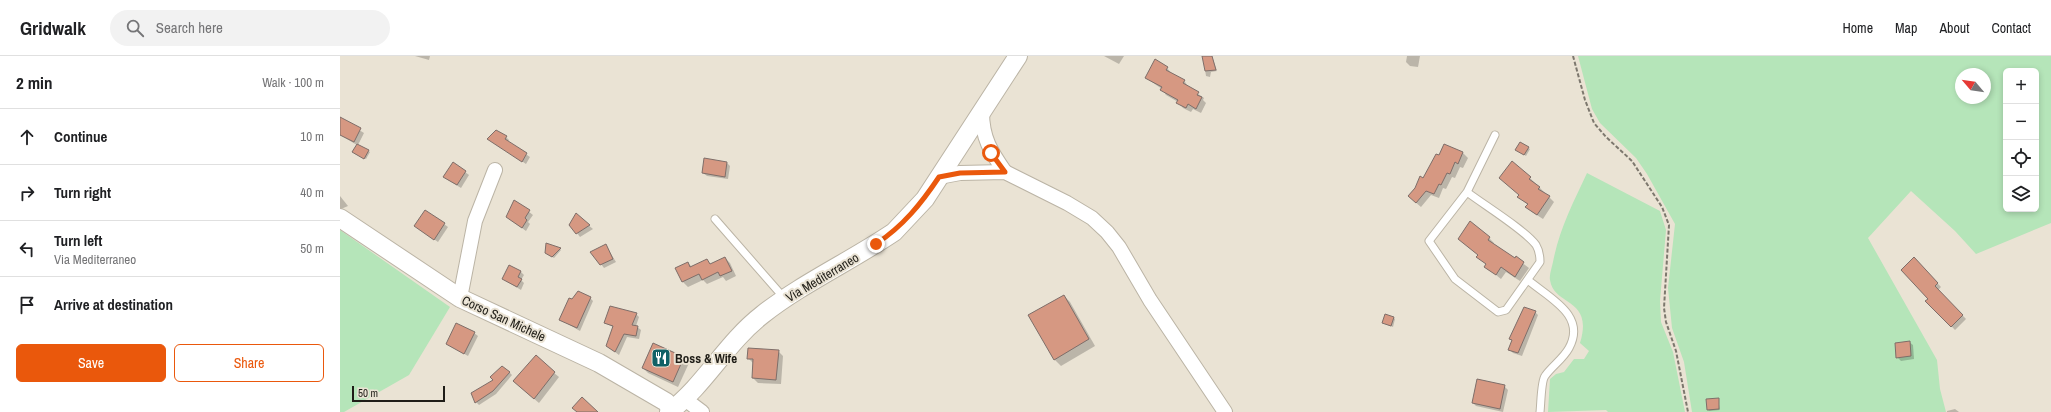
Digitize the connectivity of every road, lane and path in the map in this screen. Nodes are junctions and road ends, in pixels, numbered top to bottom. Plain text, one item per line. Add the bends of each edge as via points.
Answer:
1 (1018, 56) edge
2 (1573, 56) edge
3 (982, 112) junction
4 (1495, 135) dead end
5 (495, 170) dead end
6 (1005, 172) junction
7 (939, 177) junction
8 (1467, 192) junction
9 (340, 218) edge
10 (715, 219) dead end
11 (1528, 280) junction
12 (460, 298) junction
13 (785, 299) junction
14 (676, 407) edge
15 (702, 412) edge
16 (1225, 412) edge
17 (1540, 412) edge
18 (1688, 412) edge

1 - 3 street, Via Mediterraneo
2 - 18 path via 1589,114 1603,134 1632,161 1662,207 1669,225 1664,308
3 - 6 street via 982,130 991,153
3 - 7 street, Via Mediterraneo
4 - 8 lane
5 - 12 street via 475,221
6 - 7 street via 960,173
6 - 16 street via 1092,218 1107,232
7 - 13 street, Via Mediterraneo via 925,199 894,232
8 - 11 lane via 1536,245 1540,262
8 - 11 lane via 1429,242 1455,279 1498,312 1506,310
9 - 12 street, Corso San Michele
10 - 13 lane
11 - 17 lane via 1568,312 1574,323 1570,347 1544,376
12 - 14 street, Corso San Michele via 599,362
13 - 14 street, Via Mediterraneo via 747,328
14 - 15 street

